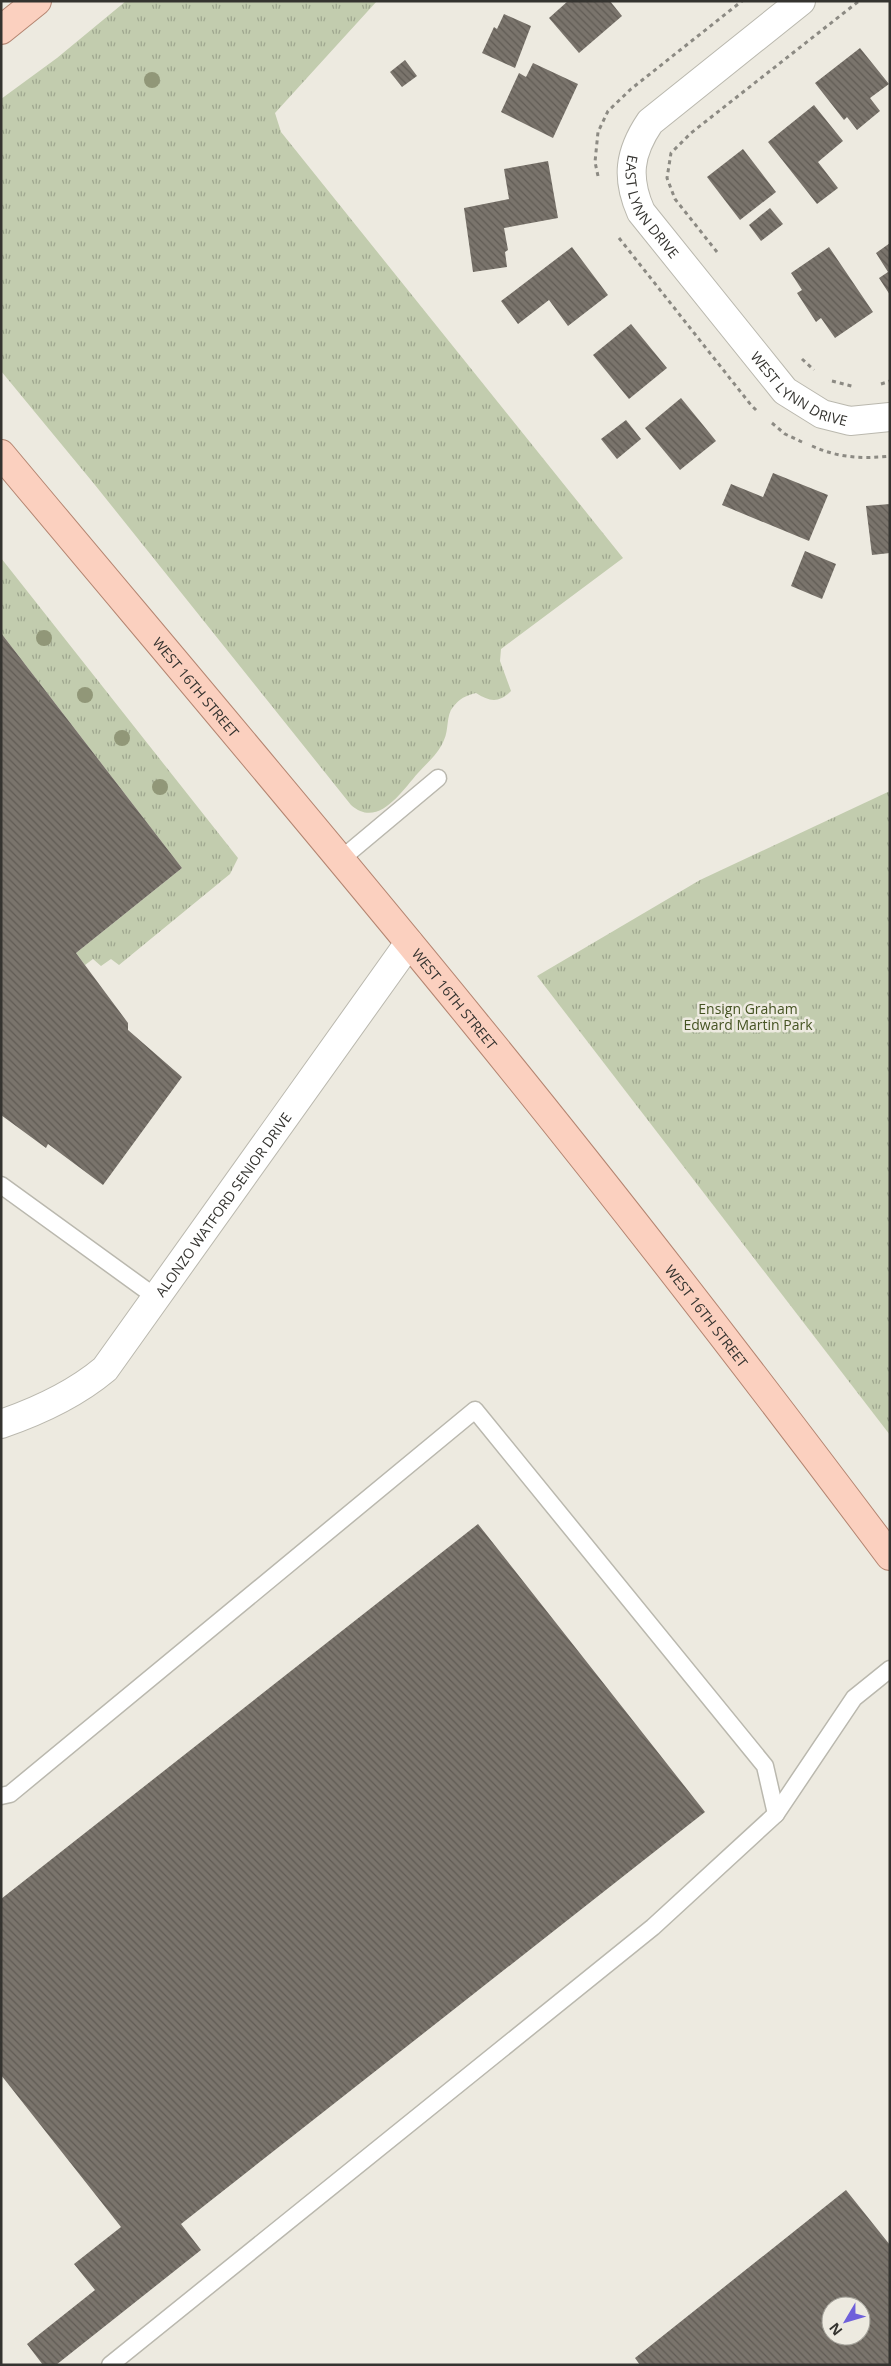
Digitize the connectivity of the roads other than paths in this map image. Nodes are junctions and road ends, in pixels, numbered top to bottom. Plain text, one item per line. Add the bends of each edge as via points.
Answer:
1 (37, 1) edge
2 (801, 1) edge
3 (1, 30) edge
4 (727, 320) joint
5 (890, 417) edge
6 (1, 454) edge
7 (438, 778) dead end
8 (340, 860) junction
9 (409, 943) junction
10 (1, 1185) edge
11 (157, 1298) junction
12 (1, 1424) edge
13 (890, 1556) edge
14 (890, 1669) edge
15 (1, 1796) edge
16 (776, 1814) junction
17 (110, 2365) edge

1 - 3 main road
2 - 4 street, EAST LYNN DRIVE via 660,113 637,142 631,178 636,201
4 - 5 street, WEST LYNN DRIVE via 785,391 822,414 850,421
6 - 8 main road, WEST 16TH STREET
7 - 8 lane
8 - 9 main road, WEST 16TH STREET
9 - 11 street, ALONZO WATFORD SENIOR DRIVE
9 - 13 main road, WEST 16TH STREET via 641,1232
10 - 11 lane
11 - 12 street, ALONZO WATFORD SENIOR DRIVE via 105,1369 36,1411
14 - 16 lane via 854,1698
15 - 16 lane via 10,1794 475,1410 764,1766
16 - 17 lane via 652,1926

